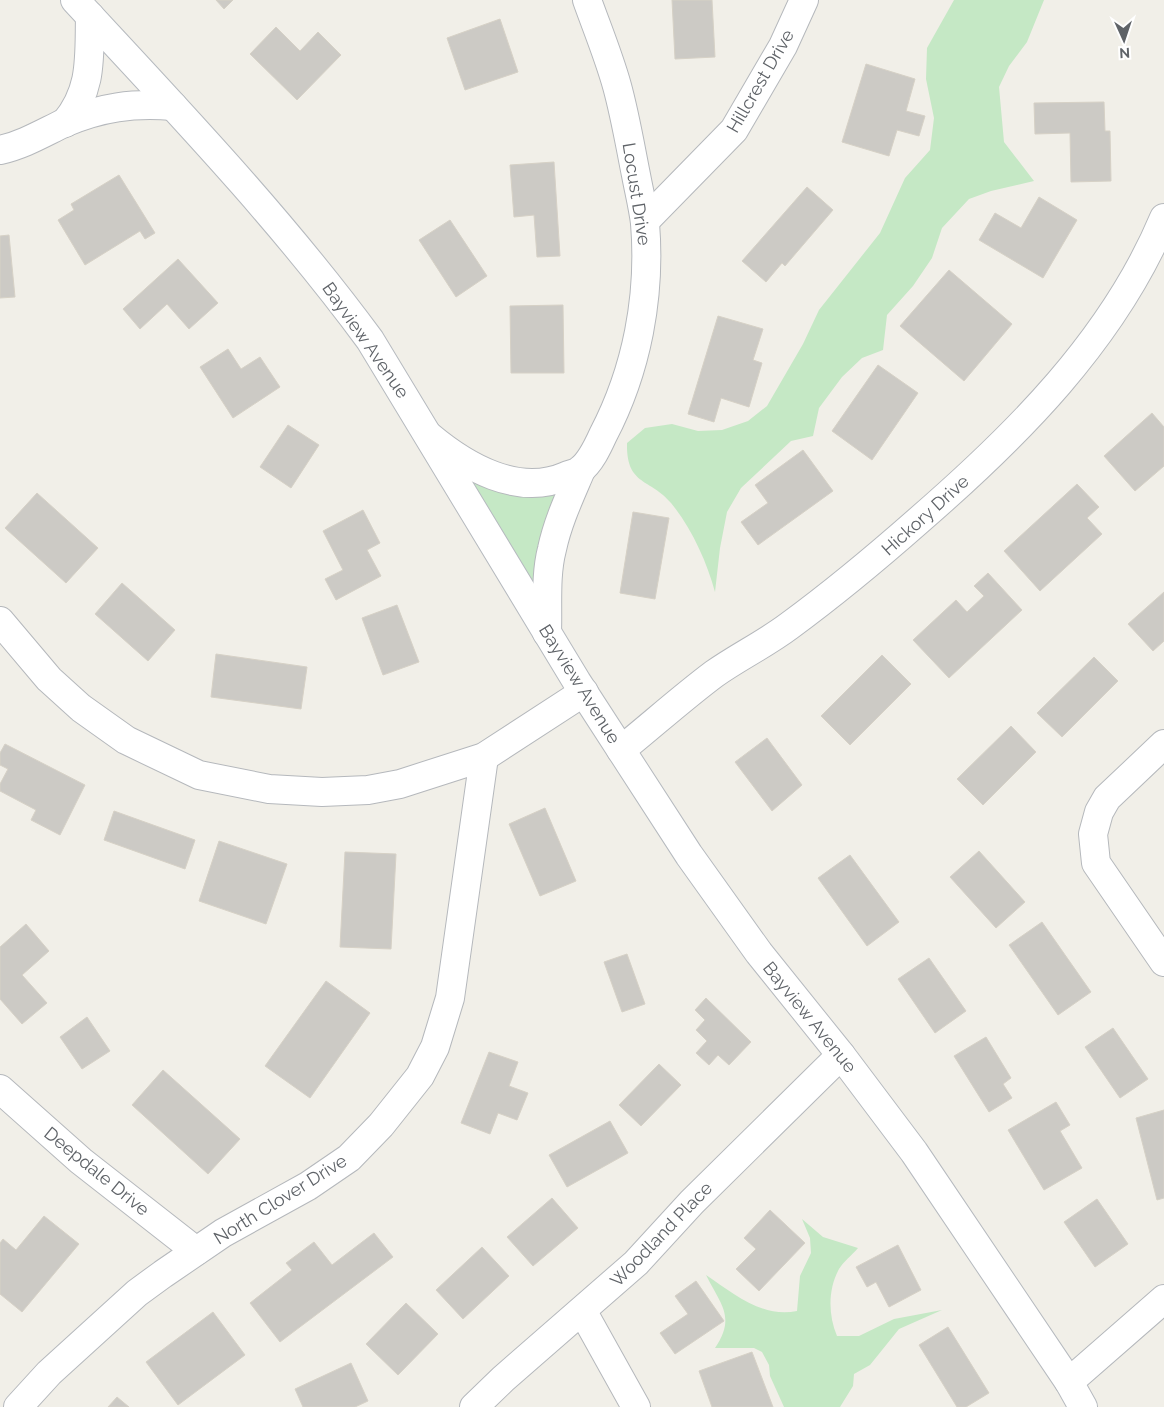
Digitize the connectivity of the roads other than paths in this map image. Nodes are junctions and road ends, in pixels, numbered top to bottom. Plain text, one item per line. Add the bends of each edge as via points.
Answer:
1 (587, 0) edge
2 (804, 0) edge
3 (83, 8) edge
4 (173, 106) junction
5 (65, 123) junction
6 (0, 150) edge
7 (1164, 218) edge
8 (645, 221) junction
9 (429, 436) junction
10 (581, 470) junction
11 (0, 621) edge
12 (547, 633) junction
13 (584, 692) junction
14 (1164, 744) edge
15 (621, 750) junction
16 (484, 757) junction
17 (1164, 962) edge
18 (842, 1055) junction
19 (0, 1089) edge
20 (196, 1251) junction
21 (1164, 1299) edge
22 (583, 1312) junction
23 (1069, 1382) junction
24 (18, 1407) edge
25 (474, 1407) edge
26 (636, 1407) edge
27 (1079, 1407) edge
28 (1083, 1407) edge

1 - 8 street, Locust Drive via 616,85
2 - 8 street, Hillcrest Drive via 783,46 734,130
3 - 4 street, Bayview Avenue
3 - 5 street via 85,87 82,100
4 - 5 street via 126,104
4 - 9 street, Bayview Avenue via 236,175 339,298 375,348
5 - 6 street
7 - 15 street, Hickory Drive via 1151,250 1093,343 1057,387 964,481 857,574 788,627 714,674
8 - 10 street, Locust Drive via 647,265 634,360 620,404
9 - 10 street via 468,464 512,481 543,483
9 - 12 street, Bayview Avenue
10 - 12 street, Locust Drive via 562,513 551,550
11 - 16 street via 49,679 81,708 126,740 199,775 270,789 368,790 400,784
12 - 13 street, Bayview Avenue
13 - 15 street, Bayview Avenue
13 - 16 street
14 - 17 street via 1107,798 1093,834 1096,862
15 - 18 street, Bayview Avenue via 737,924
16 - 20 street, North Clover Drive via 450,998 435,1047 420,1076 381,1125 349,1158 308,1186 246,1218
18 - 22 street, Woodland Place via 692,1202 636,1263
18 - 23 street, Bayview Avenue via 914,1152
19 - 20 street, Deepdale Drive via 81,1161
20 - 24 street, North Clover Drive via 138,1293 49,1373
21 - 23 street
22 - 25 street, Woodland Place
22 - 26 street
23 - 27 street, Bayview Avenue
23 - 28 street, Bayview Avenue

